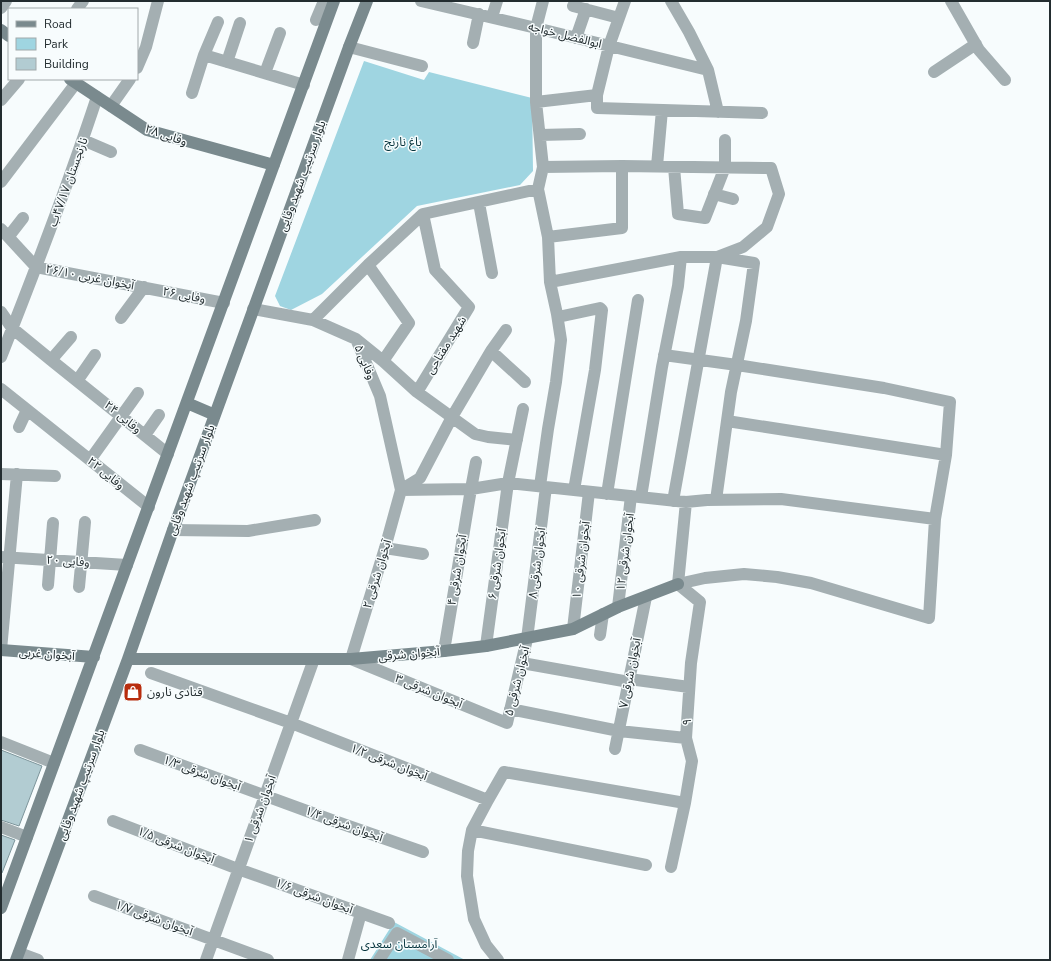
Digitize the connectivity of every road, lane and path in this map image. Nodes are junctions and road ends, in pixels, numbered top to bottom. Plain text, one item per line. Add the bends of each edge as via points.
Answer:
1 (6, 1) edge
2 (158, 1) edge
3 (324, 1) edge
4 (334, 1) edge
5 (367, 1) edge
6 (421, 1) edge
7 (497, 1) edge
8 (543, 1) edge
9 (625, 1) edge
10 (951, 1) edge
11 (669, 2) edge
12 (442, 3) edge
13 (573, 6) dead end
14 (1, 8) edge
15 (586, 9) junction
16 (479, 14) junction
17 (492, 17) junction
18 (619, 18) junction
19 (316, 20) dead end
20 (218, 22) dead end
21 (240, 23) dead end
22 (536, 28) junction
23 (280, 33) dead end
24 (576, 38) junction
25 (473, 43) dead end
26 (976, 44) junction
27 (609, 46) junction
28 (349, 47) junction
29 (204, 55) junction
30 (227, 62) junction
31 (138, 66) edge
32 (422, 66) dead end
33 (708, 70) junction
34 (934, 72) dead end
35 (265, 74) junction
36 (18, 80) edge
37 (129, 80) edge
38 (1005, 80) dead end
39 (73, 81) edge
40 (304, 85) junction
41 (192, 93) dead end
42 (597, 95) junction
43 (98, 97) junction
44 (1, 100) edge
45 (536, 102) junction
46 (111, 106) junction
47 (662, 110) junction
48 (718, 112) junction
49 (762, 113) dead end
50 (580, 134) dead end
51 (540, 135) junction
52 (83, 140) junction
53 (725, 140) dead end
54 (111, 152) dead end
55 (274, 165) junction
56 (622, 166) junction
57 (657, 166) junction
58 (674, 166) junction
59 (543, 167) junction
60 (725, 167) junction
61 (1, 182) edge
62 (538, 189) junction
63 (714, 194) junction
64 (733, 199) dead end
65 (479, 203) junction
66 (424, 214) junction
67 (23, 218) dead end
68 (5, 232) edge
69 (548, 237) junction
70 (681, 257) junction
71 (717, 257) junction
72 (368, 265) junction
73 (36, 266) junction
74 (492, 273) dead end
75 (550, 282) junction
76 (144, 287) junction
77 (638, 300) dead end
78 (224, 303) junction
79 (253, 309) junction
80 (1, 312) edge
81 (558, 317) junction
82 (122, 318) dead end
83 (313, 320) junction
84 (12, 328) junction
85 (506, 330) dead end
86 (71, 337) dead end
87 (356, 339) junction
88 (491, 351) junction
89 (96, 354) dead end
90 (664, 355) junction
91 (1, 357) edge
92 (51, 360) junction
93 (698, 360) junction
94 (384, 361) junction
95 (737, 365) junction
96 (77, 381) junction
97 (525, 382) dead end
98 (1, 389) edge
99 (416, 392) junction
100 (138, 393) dead end
101 (187, 403) junction
102 (523, 409) dead end
103 (27, 410) junction
104 (159, 415) dead end
105 (215, 415) junction
106 (121, 416) junction
107 (452, 417) junction
108 (727, 421) junction
109 (19, 427) dead end
110 (145, 435) junction
111 (517, 440) junction
112 (168, 454) junction
113 (946, 455) junction
114 (90, 460) junction
115 (476, 462) dead end
116 (1, 474) edge
117 (17, 474) junction
118 (55, 476) dead end
119 (508, 483) junction
120 (543, 487) junction
121 (471, 489) junction
122 (401, 490) junction
123 (574, 490) junction
124 (590, 492) junction
125 (607, 494) junction
126 (636, 497) junction
127 (716, 500) junction
128 (673, 501) junction
129 (686, 502) junction
130 (149, 507) junction
131 (935, 519) junction
132 (315, 520) dead end
133 (85, 522) dead end
134 (53, 523) dead end
135 (173, 530) junction
136 (385, 548) junction
137 (423, 554) dead end
138 (5, 557) edge
139 (50, 560) junction
140 (81, 562) junction
141 (127, 565) junction
142 (678, 584) junction
143 (48, 585) dead end
144 (79, 588) dead end
145 (4, 596) edge
146 (646, 597) junction
147 (618, 607) junction
148 (603, 614) junction
149 (573, 629) junction
150 (600, 634) dead end
151 (527, 639) junction
152 (486, 646) junction
153 (1, 650) edge
154 (444, 651) junction
155 (94, 657) junction
156 (128, 659) junction
157 (314, 659) junction
158 (351, 659) junction
159 (522, 664) junction
160 (152, 673) dead end
161 (629, 680) junction
162 (689, 687) junction
163 (510, 709) junction
164 (291, 723) junction
165 (506, 723) joint
166 (619, 731) junction
167 (686, 738) junction
168 (1, 742) edge
169 (615, 749) dead end
170 (140, 750) dead end
171 (54, 763) junction
172 (265, 796) junction
173 (488, 800) junction
174 (685, 803) junction
175 (113, 821) dead end
176 (1, 827) edge
177 (472, 830) junction
178 (27, 837) junction
179 (423, 852) dead end
180 (646, 865) dead end
181 (671, 868) dead end
182 (238, 869) junction
183 (94, 896) dead end
184 (1, 908) edge
185 (361, 913) junction
186 (389, 923) dead end
187 (213, 940) junction
188 (18, 956) edge
189 (38, 960) edge
190 (206, 960) edge
191 (268, 960) edge
192 (348, 960) edge
193 (379, 960) edge
194 (448, 960) edge
195 (498, 960) edge

1 - 14 street
2 - 31 street via 146,47
3 - 19 street
4 - 40 main road
5 - 28 main road, بلوار سرتیپ شهید وفایی
6 - 12 street, ابوالفضل خواجه
7 - 17 street
8 - 22 street
9 - 18 street
10 - 26 street
11 - 33 street via 689,32
12 - 16 street, ابوالفضل خواجه
13 - 15 street
15 - 18 street
15 - 24 street
16 - 17 street, ابوالفضل خواجه
16 - 25 street
17 - 22 street, ابوالفضل خواجه
18 - 27 street
20 - 29 street
21 - 30 street
22 - 24 street, ابوالفضل خواجه
22 - 45 street
23 - 35 street
24 - 27 street, ابوالفضل خواجه
26 - 34 street
26 - 38 street
27 - 33 street, ابوالفضل خواجه
27 - 42 street
28 - 32 street
28 - 79 main road, بلوار سرتیپ شهید وفایی
29 - 30 street
29 - 41 street
30 - 35 street
33 - 48 street
35 - 40 street
36 - 44 street
37 - 46 street
39 - 43 main road, وفایی ۲۸
39 - 61 street
40 - 55 main road
42 - 45 street
42 - 47 street via 597,108
43 - 46 main road, وفایی ۲۸
43 - 52 street, نارنجستان ۴۷/۱۷ب
45 - 51 street
46 - 55 main road, وفایی ۲۸ via 147,130
47 - 48 street
47 - 57 street
48 - 49 street
50 - 51 street
51 - 59 street
52 - 54 street
52 - 73 street, نارنجستان ۴۷/۱۷ب
53 - 60 street
55 - 78 main road
56 - 57 street
56 - 59 street
56 - 69 street via 622,228
57 - 58 street
58 - 60 street
58 - 63 street via 678,214 705,218
59 - 62 street
60 - 63 street
60 - 71 street via 771,168 779,194 767,227 743,247
62 - 65 street
62 - 69 street, آبخوان شرقی ۸
63 - 64 street
65 - 66 street
65 - 74 street
66 - 72 street
66 - 99 street, شهید مفتاحی via 435,270 469,307
67 - 68 street
68 - 73 street
69 - 75 street, آبخوان شرقی ۸
70 - 71 street
70 - 75 street
70 - 90 street, آبخوان شرقی ۱۲ via 678,286
71 - 93 street
71 - 95 street via 754,263
72 - 83 street
72 - 94 street via 409,323
73 - 76 street, آبخوان غربی ۲۶/۱۰
73 - 84 street, نارنجستان ۴۷/۱۷ب
75 - 81 street, آبخوان شرقی ۸
76 - 78 street, وفایی ۲۶
76 - 82 street
77 - 125 street
78 - 101 main road
79 - 83 street, وفایی ۵
79 - 105 main road, بلوار سرتیپ شهید وفایی
80 - 84 street, وفایی ۲۴
81 - 120 street, آبخوان شرقی ۸ via 561,340 548,429
81 - 123 street via 600,308 602,310 595,370
83 - 87 street, وفایی ۵
84 - 91 street, نارنجستان ۴۷/۱۷ب
84 - 92 street, وفایی ۲۴
85 - 88 street
86 - 92 street
87 - 94 street
87 - 122 street, وفایی ۵ via 380,396
88 - 97 street
88 - 107 street
89 - 96 street
90 - 93 street
90 - 126 street, آبخوان شرقی ۱۲
92 - 96 street, وفایی ۲۴
93 - 95 street
93 - 128 street
94 - 99 street
95 - 108 street
95 - 113 street via 884,388 950,402
96 - 106 street, وفایی ۲۴
98 - 103 street, وفایی ۲۲
99 - 107 street
100 - 106 street
101 - 105 main road
101 - 112 main road
102 - 111 street, آبخوان شرقی ۶
103 - 109 street
103 - 114 street, وفایی ۲۲
104 - 110 street
105 - 135 main road, بلوار سرتیپ شهید وفایی
106 - 110 street, وفایی ۲۴
106 - 114 street
107 - 111 street via 475,434
107 - 122 street via 420,478
108 - 113 street
108 - 127 street
110 - 112 street, وفایی ۲۴
111 - 119 street, آبخوان شرقی ۶
112 - 130 main road
113 - 131 street
114 - 130 street, وفایی ۲۲
115 - 121 street, آبخوان شرقی ۴
116 - 117 street
117 - 118 street
117 - 138 street
119 - 120 street
119 - 121 street
119 - 152 street, آبخوان شرقی ۶
120 - 123 street
120 - 151 street, آبخوان شرقی ۸
121 - 122 street
121 - 154 street, آبخوان شرقی ۴
122 - 136 street, آبخوان شرقی ۲
123 - 124 street
124 - 125 street
124 - 149 street, آبخوان شرقی ۱۰
125 - 126 street
126 - 128 street
126 - 147 street, آبخوان شرقی ۱۲
127 - 129 street
127 - 131 street via 781,499
128 - 129 street
129 - 142 street
130 - 141 main road
131 - 142 street via 929,618 811,583 777,577 744,574
132 - 135 street via 248,531
133 - 140 street
134 - 139 street
135 - 156 main road, بلوار سرتیپ شهید وفایی
136 - 137 street
136 - 158 street, آبخوان شرقی ۲
138 - 139 street, وفایی ۲۰
138 - 145 street
139 - 140 street, وفایی ۲۰
139 - 143 street
140 - 141 street, وفایی ۲۰
140 - 144 street
141 - 155 main road
142 - 146 main road, آبخوان شرقی
142 - 162 street, ۹ via 700,602
145 - 153 street
146 - 147 main road, آبخوان شرقی
146 - 161 street, آبخوان شرقی ۷
147 - 148 main road, آبخوان شرقی
148 - 149 main road, آبخوان شرقی
148 - 150 street
149 - 151 main road, آبخوان شرقی
151 - 152 main road, آبخوان شرقی
151 - 159 street, آبخوان شرقی ۵
152 - 154 main road, آبخوان شرقی
153 - 155 main road, آبخوان غربی
154 - 158 main road, آبخوان شرقی
155 - 171 main road
156 - 157 main road, آبخوان شرقی
156 - 188 main road, بلوار سرتیپ شهید وفایی
157 - 158 main road, آبخوان شرقی
157 - 164 street, آبخوان شرقی ۱
158 - 165 street, آبخوان شرقی ۳
159 - 161 street
159 - 163 street, آبخوان شرقی ۵
160 - 164 street, آبخوان شرقی ۱/۲
161 - 162 street
161 - 166 street, آبخوان شرقی ۷
162 - 167 street, ۹
163 - 165 street, آبخوان شرقی ۵
163 - 166 street
164 - 172 street, آبخوان شرقی ۱
164 - 173 street, آبخوان شرقی ۱/۲
166 - 167 street
166 - 169 street, آبخوان شرقی ۷
167 - 174 street, ۹ via 692,761
168 - 171 street
170 - 172 street, آبخوان شرقی ۱/۳
171 - 178 main road
172 - 179 street, آبخوان شرقی ۱/۴
172 - 182 street, آبخوان شرقی ۱
173 - 174 street via 504,772
173 - 177 street
174 - 181 street, ۹
175 - 182 street, آبخوان شرقی ۱/۵
176 - 178 street
177 - 180 street
177 - 195 street via 467,876 474,919 486,945
178 - 184 main road
182 - 185 street, آبخوان شرقی ۱/۶
182 - 187 street, آبخوان شرقی ۱
183 - 187 street, آبخوان شرقی ۱/۷
185 - 186 street, آبخوان شرقی ۱/۶
185 - 192 street
187 - 190 street, آبخوان شرقی ۱
187 - 191 street, آبخوان شرقی ۱/۷
188 - 189 street
193 - 194 street via 397,933

